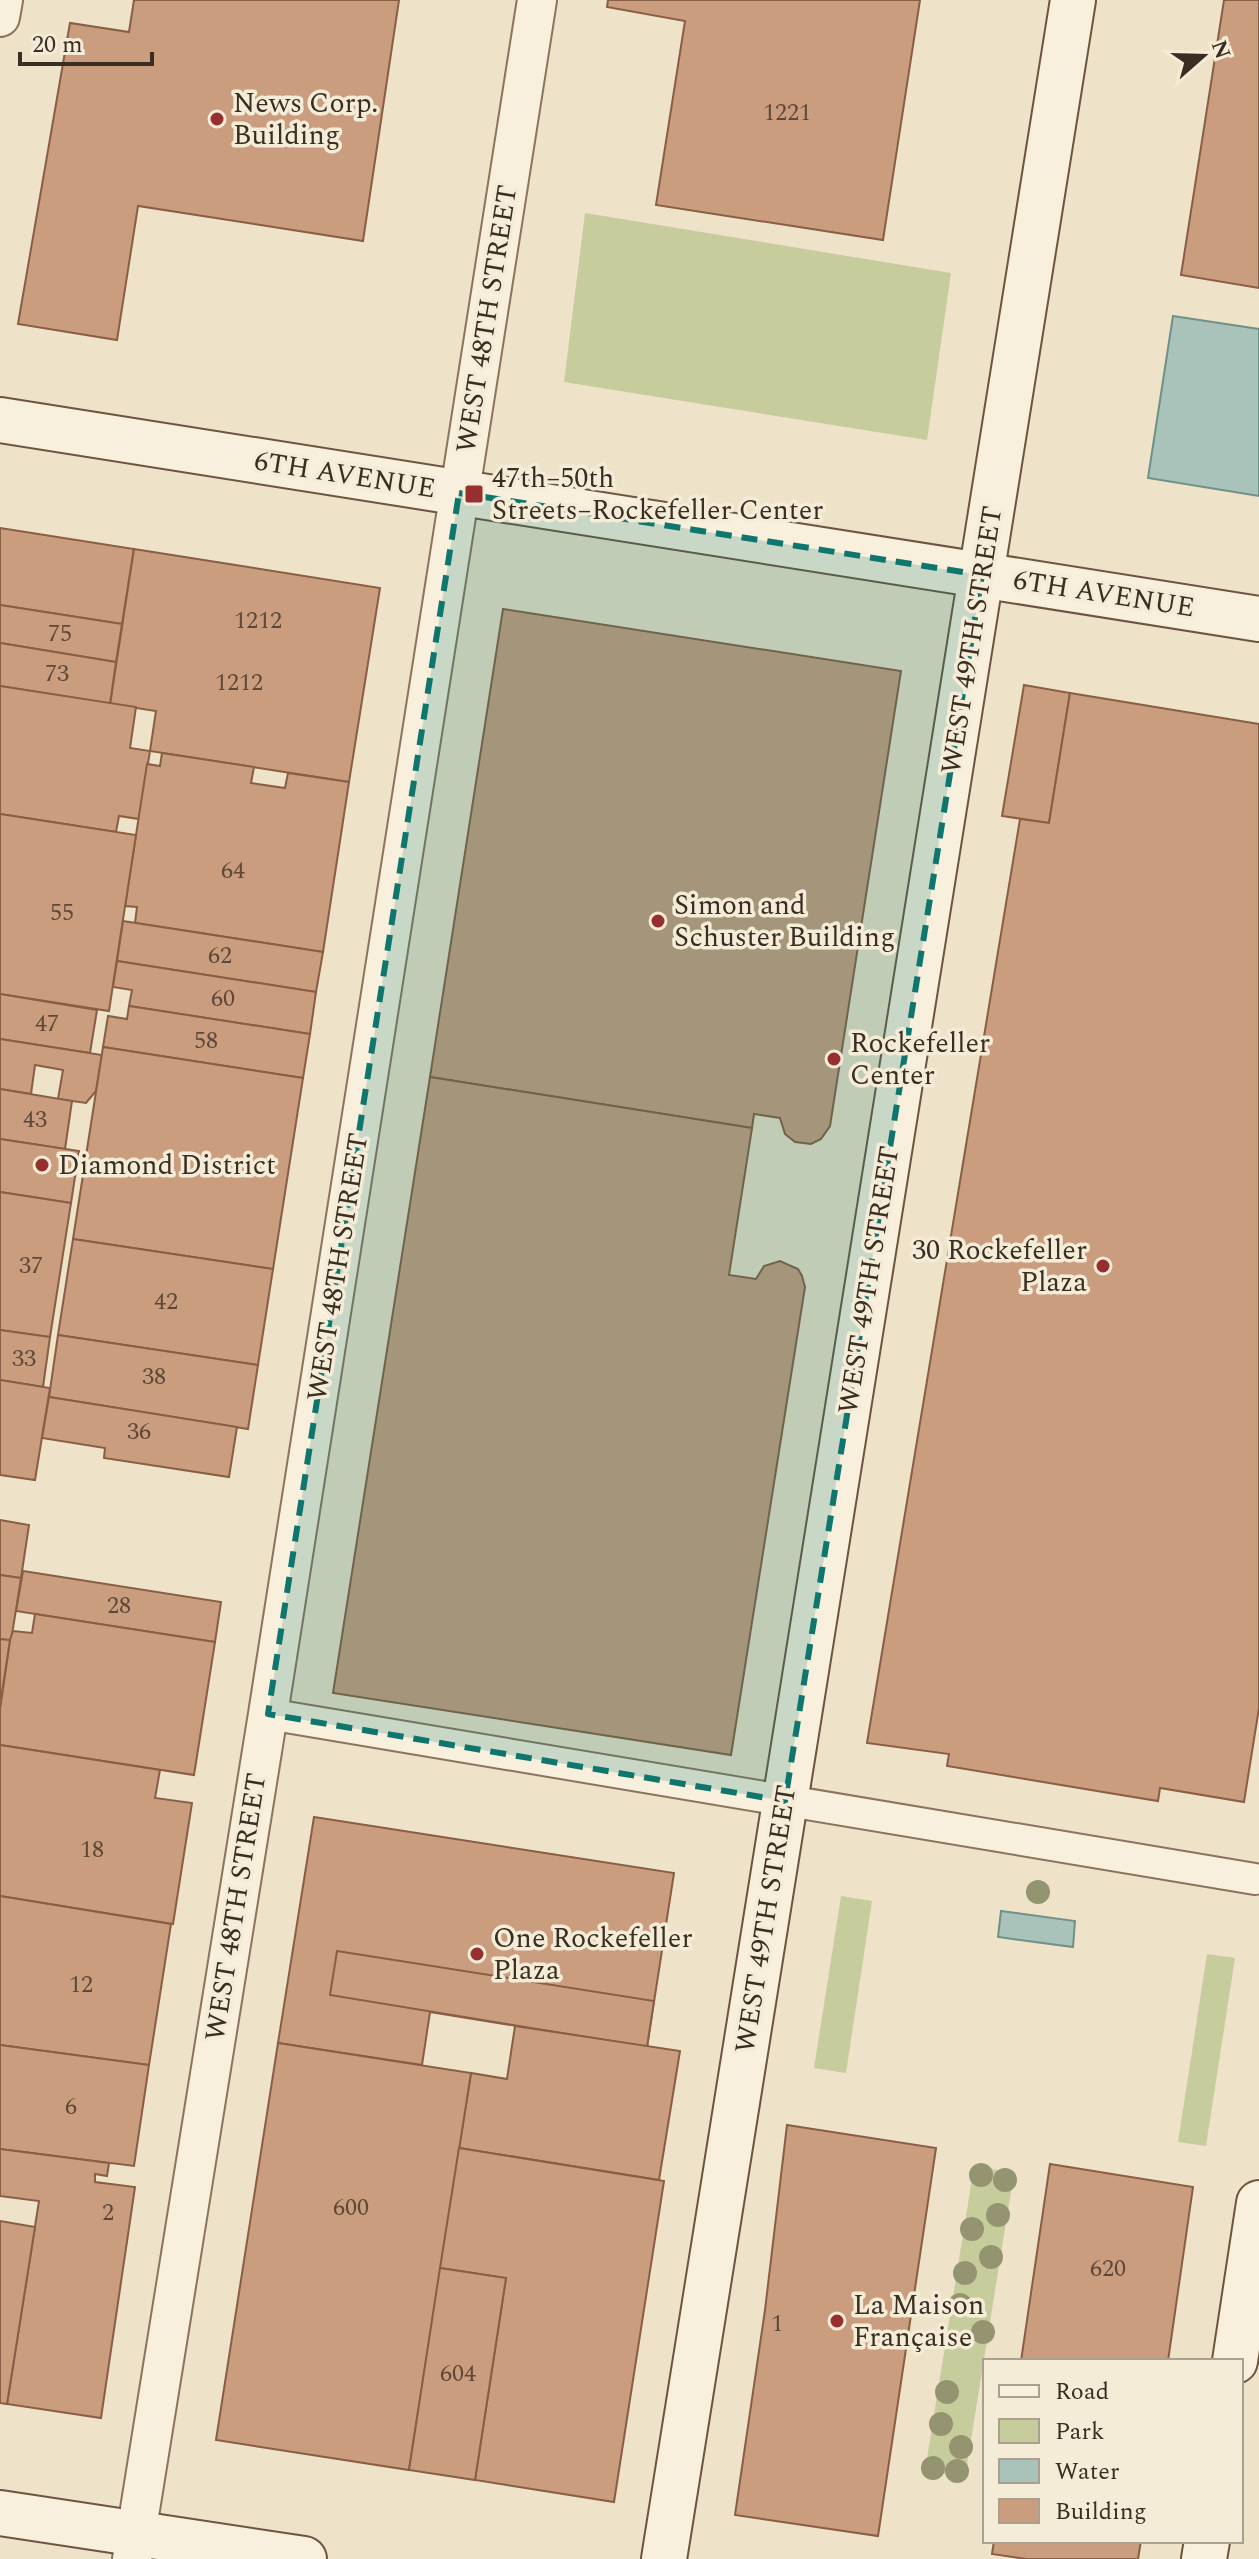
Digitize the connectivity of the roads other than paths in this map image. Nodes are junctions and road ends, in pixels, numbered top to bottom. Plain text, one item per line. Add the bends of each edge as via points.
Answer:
1 (3, 0) edge
2 (537, 0) edge
3 (1073, 0) edge
4 (0, 17) edge
5 (0, 420) edge
6 (459, 493) junction
7 (982, 575) junction
8 (1259, 619) edge
9 (268, 1714) junction
10 (785, 1801) junction
11 (1255, 1879) dead end
12 (1259, 2203) edge
13 (1235, 2359) edge
14 (0, 2513) edge
15 (134, 2546) edge
16 (304, 2559) edge
17 (664, 2559) edge

1 - 4 street
2 - 6 street, WEST 48TH STREET
3 - 7 main road, WEST 49TH STREET
5 - 6 main road, 6TH AVENUE
6 - 7 main road, 6TH AVENUE
6 - 9 street, WEST 48TH STREET
7 - 8 main road, 6TH AVENUE
7 - 10 main road, WEST 49TH STREET
9 - 10 street
9 - 15 street, WEST 48TH STREET
10 - 11 street
10 - 17 main road, WEST 49TH STREET
12 - 13 main road
14 - 15 main road
15 - 16 main road

